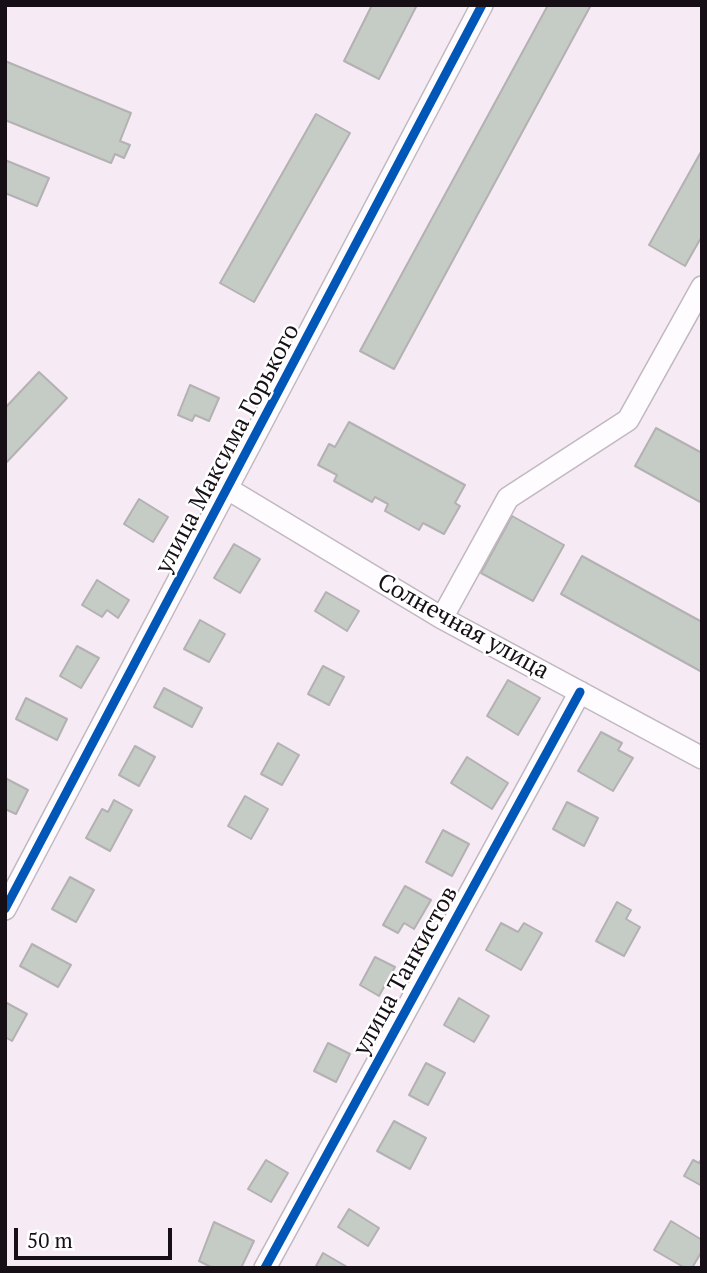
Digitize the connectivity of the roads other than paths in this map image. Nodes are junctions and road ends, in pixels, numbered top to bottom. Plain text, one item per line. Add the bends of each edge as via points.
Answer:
1 (482, 5) edge
2 (702, 287) edge
3 (228, 489) junction
4 (442, 618) junction
5 (580, 692) junction
6 (702, 758) edge
7 (5, 909) edge
8 (265, 1268) edge

1 - 3 street, улица Максима Горького
2 - 4 street via 628,420 508,498
3 - 4 street, Солнечная улица
3 - 7 street, улица Максима Горького
4 - 5 street, Солнечная улица
5 - 6 street, Солнечная улица
5 - 8 street, улица Танкистов

